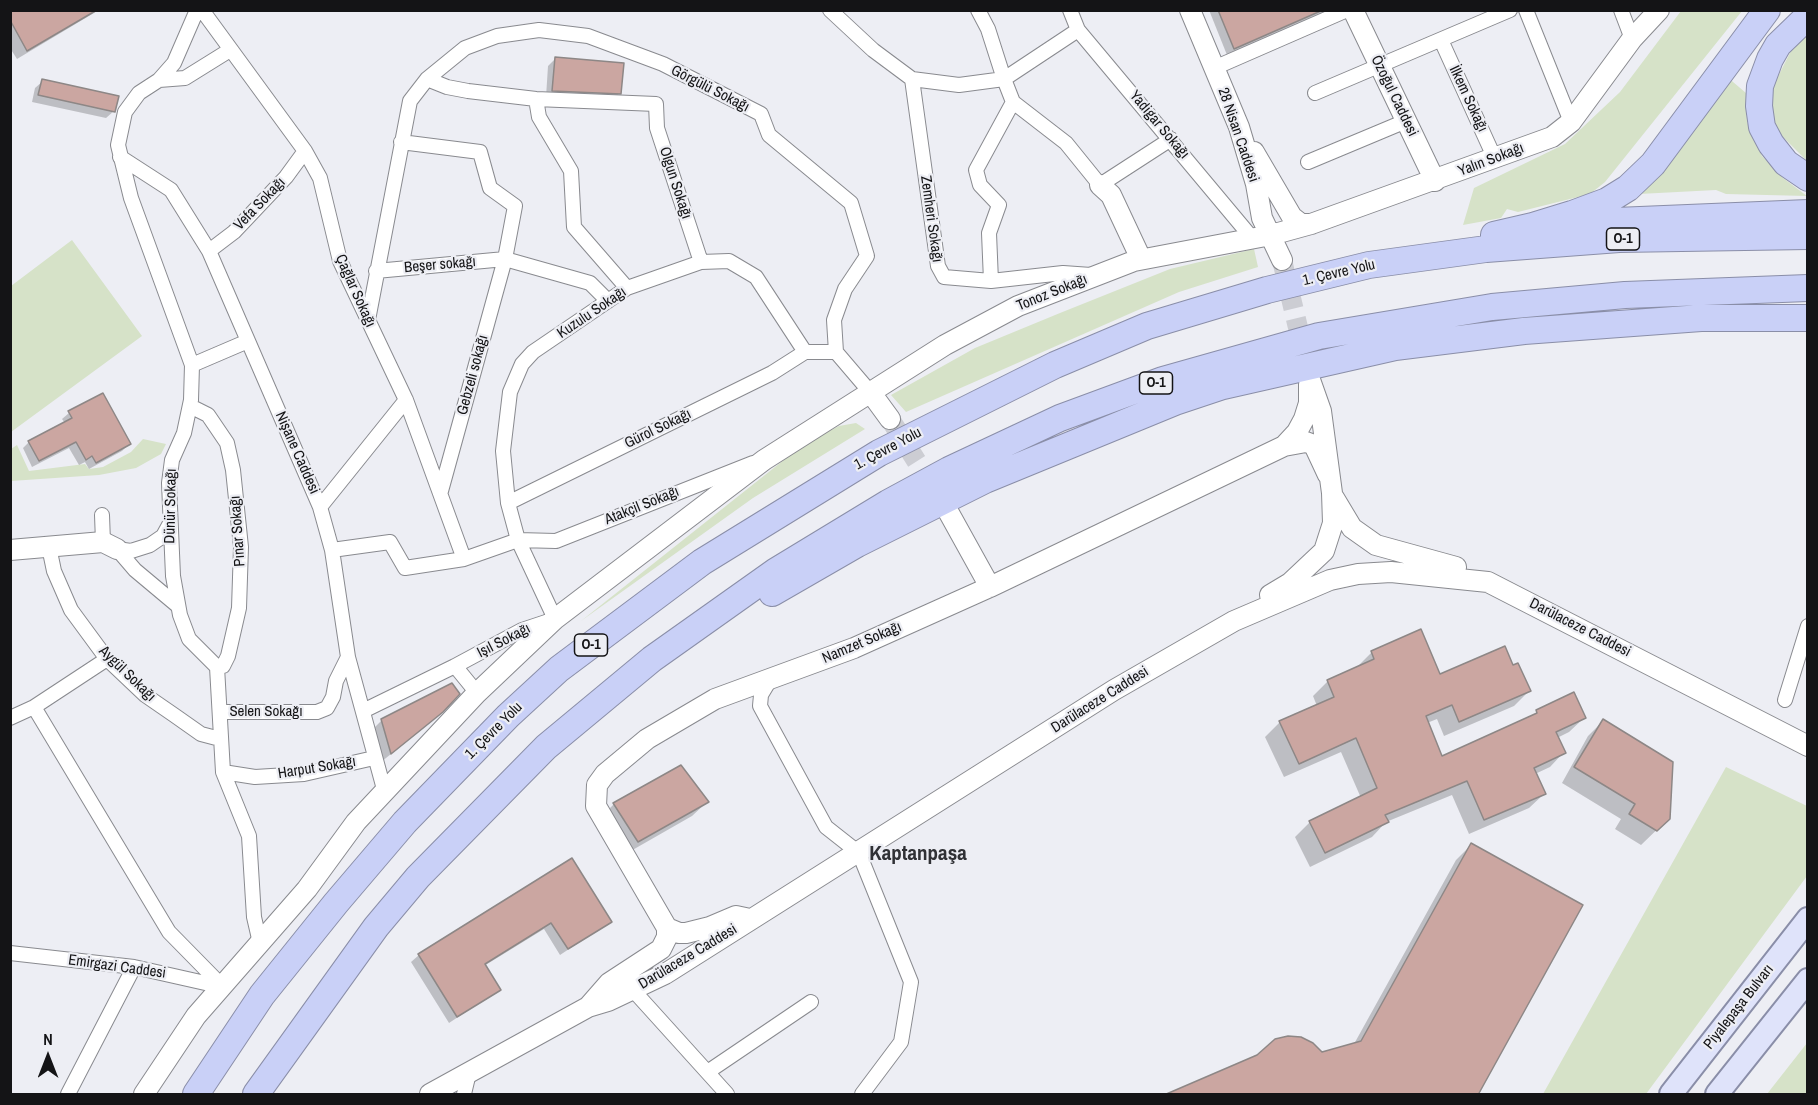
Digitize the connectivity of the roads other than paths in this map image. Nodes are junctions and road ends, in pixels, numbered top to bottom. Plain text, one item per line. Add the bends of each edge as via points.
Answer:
1 (200, 10) edge
2 (830, 10) edge
3 (978, 10) edge
4 (1070, 10) edge
5 (1190, 10) edge
6 (1347, 10) edge
7 (1353, 10) edge
8 (1510, 10) edge
9 (1526, 10) edge
10 (1621, 10) edge
11 (1659, 10) edge
12 (1767, 10) edge
13 (1783, 10) edge
14 (1808, 16) edge
15 (1078, 30) junction
16 (1632, 39) junction
17 (1441, 40) junction
18 (230, 50) junction
19 (1726, 64) junction
20 (1379, 65) junction
21 (1214, 68) junction
22 (427, 79) junction
23 (912, 79) junction
24 (1004, 79) junction
25 (159, 80) junction
26 (1315, 93) dead end
27 (536, 99) junction
28 (1013, 102) junction
29 (1406, 121) junction
30 (1571, 122) junction
31 (1239, 127) junction
32 (1171, 140) junction
33 (401, 142) junction
34 (305, 151) junction
35 (120, 157) junction
36 (1495, 159) junction
37 (1308, 162) dead end
38 (1808, 178) edge
39 (1435, 181) junction
40 (1100, 185) junction
41 (1808, 213) edge
42 (1311, 224) junction
43 (1533, 226) junction
44 (1271, 235) junction
45 (1808, 236) edge
46 (1251, 238) junction
47 (209, 251) junction
48 (1440, 254) junction
49 (505, 259) junction
50 (1282, 260) tunnel mouth
51 (1135, 261) junction
52 (701, 262) junction
53 (376, 271) junction
54 (1096, 275) junction
55 (991, 281) junction
56 (627, 288) junction
57 (1808, 288) edge
58 (608, 301) junction
59 (1808, 318) edge
60 (368, 320) junction
61 (248, 341) junction
62 (806, 352) junction
63 (836, 352) junction
64 (192, 365) junction
65 (871, 393) junction
66 (406, 400) junction
67 (190, 406) junction
68 (890, 419) tunnel mouth
69 (1284, 446) junction
70 (764, 460) junction
71 (1330, 484) junction
72 (441, 491) junction
73 (508, 503) junction
74 (944, 504) tunnel mouth
75 (320, 507) junction
76 (102, 515) dead end
77 (169, 525) junction
78 (518, 540) junction
79 (110, 546) junction
80 (49, 547) junction
81 (10, 550) edge
82 (332, 550) junction
83 (464, 559) junction
84 (1488, 582) junction
85 (990, 587) junction
86 (178, 606) junction
87 (555, 619) junction
88 (1234, 621) junction
89 (1808, 626) edge
90 (348, 657) junction
91 (106, 659) junction
92 (455, 666) junction
93 (217, 667) junction
94 (770, 680) junction
95 (477, 693) junction
96 (1785, 700) dead end
97 (34, 707) junction
98 (363, 711) junction
99 (587, 711) junction
100 (220, 712) junction
101 (10, 718) edge
102 (220, 739) junction
103 (1808, 746) edge
104 (374, 758) junction
105 (223, 772) junction
106 (385, 793) junction
107 (859, 853) junction
108 (750, 919) junction
109 (1808, 920) edge
110 (667, 928) junction
111 (260, 943) junction
112 (10, 953) edge
113 (134, 967) junction
114 (1808, 980) edge
115 (223, 987) junction
116 (633, 990) junction
117 (810, 1002) dead end
118 (588, 1007) junction
119 (709, 1071) junction
120 (469, 1073) junction
121 (68, 1095) edge
122 (144, 1095) edge
123 (156, 1095) edge
124 (196, 1095) edge
125 (256, 1095) edge
126 (430, 1095) edge
127 (464, 1095) edge
128 (727, 1095) edge
129 (862, 1095) edge
130 (1671, 1095) edge
131 (1717, 1095) edge

1 - 18 street, Çağlar Sokağı
1 - 25 street, Dünür Sokağı via 174,63
2 - 23 street
3 - 24 street
4 - 15 street, Yadigar Sokağı
5 - 21 main road, 28 Nisan Caddesi
6 - 21 street
7 - 20 main road, Özoğul Caddesi
8 - 17 street
9 - 30 street
10 - 16 street
11 - 16 main road, Yalın Sokağı
12 - 19 highway
13 - 19 highway
14 - 38 highway via 1770,58 1760,86 1759,106 1762,127 1771,144 1786,163
15 - 24 street
15 - 32 street, Yadigar Sokağı
16 - 30 main road, Yalın Sokağı
17 - 20 street
17 - 36 street, İlkem Sokağı
18 - 25 street, Dünür Sokağı via 185,78
18 - 34 street, Çağlar Sokağı
19 - 43 highway via 1653,164 1628,188 1607,201
20 - 26 street
20 - 29 main road, Özoğul Caddesi
21 - 31 main road, 28 Nisan Caddesi
22 - 27 street via 468,92
22 - 33 street, Görgülü Sokağı via 410,101
22 - 63 street, Görgülü Sokağı via 465,48 497,36 539,30 588,36 663,64 761,114 769,135 851,204 867,256 845,290 834,320
23 - 24 street via 959,85
23 - 55 street, Zemheri Sokağı via 939,272 944,277
24 - 28 street
25 - 35 street, Dünür Sokağı via 139,93 125,112 118,145
27 - 52 street, Olgun Sokağı via 656,104 657,128
27 - 56 street via 539,117 571,171 574,227
28 - 40 street via 1066,143
28 - 55 street via 976,170 980,185 999,205 989,233
29 - 37 street
29 - 39 main road, Özoğul Caddesi
30 - 36 main road, Yalın Sokağı via 1552,137
31 - 42 main road via 1292,217 1301,224
31 - 44 main road, 28 Nisan Caddesi via 1262,219
32 - 40 street
32 - 46 street, Yadigar Sokağı
33 - 49 street via 480,152 490,188 515,206
33 - 53 street, Görgülü Sokağı
34 - 47 street, Vefa Sokağı via 234,232
34 - 60 street, Çağlar Sokağı via 320,178 339,261
35 - 47 street, Nişane Caddesi via 171,190
35 - 64 street, Dünür Sokağı via 131,198
36 - 39 main road, Yalın Sokağı
39 - 42 main road, Yalın Sokağı
40 - 51 main road via 1111,195
41 - 43 highway
42 - 44 main road, Yalın Sokağı
43 - 48 highway via 1488,236
44 - 46 main road, Yalın Sokağı
44 - 50 main road, 28 Nisan Caddesi
45 - 48 highway, 1. Çevre Yolu / O-1 via 1619,239
46 - 51 main road, Tonoz Sokağı
47 - 61 street, Nişane Caddesi
48 - 124 highway, 1. Çevre Yolu / O-1 via 1369,265 1267,290 1187,312 1108,342 1045,369 879,453 702,562 559,669 405,822 262,995
49 - 53 street, Beşer sokağı
49 - 58 street, Beşer sokağı via 590,283
49 - 72 street, Gebzeli sokağı
51 - 54 main road, Tonoz Sokağı
52 - 56 street, Kuzulu Sokağı
52 - 62 street, Kuzulu Sokağı via 729,261 756,277
53 - 60 street, Görgülü Sokağı
54 - 55 street, Zemheri Sokağı via 1063,273
54 - 65 main road, Tonoz Sokağı via 1018,306 945,345
56 - 58 street, Kuzulu Sokağı
57 - 99 highway, O-1 via 1625,295 1492,307 1319,336 1163,380 1060,418 888,503 776,571 652,659
58 - 73 street, Kuzulu Sokağı via 533,352 522,364 510,392 503,451
59 - 99 highway via 1605,323 1460,338 1334,359 1223,386 985,480 857,544 760,600 686,652
60 - 66 street, Çağlar Sokağı
61 - 64 street
61 - 75 street, Nişane Caddesi
62 - 63 street
62 - 73 street, Gürol Sokağı via 772,373
63 - 65 street
64 - 67 street, Dünür Sokağı
65 - 68 main road
65 - 70 main road, Tonoz Sokağı
66 - 72 street, Çağlar Sokağı
66 - 75 street
67 - 77 street, Dünür Sokağı via 172,460
67 - 93 street, Pınar Sokağı via 207,415 227,443 241,547 239,608 228,656 223,666
69 - 71 main road, Namzet Sokağı via 1306,442 1314,445
69 - 71 main road, Namzet Sokağı via 1304,419 1309,403 1309,376 1321,411
69 - 85 main road, Namzet Sokağı
70 - 78 street, Atakçil Sokağı via 729,470 556,541
70 - 87 main road, Tonoz Sokağı
71 - 84 main road via 1353,528 1376,545 1466,571
71 - 88 main road via 1333,523 1324,552 1290,583 1255,602
72 - 83 street, Çağlar Sokağı
73 - 78 street, Kuzulu Sokağı
74 - 85 main road
75 - 82 street, Nişane Caddesi
76 - 79 street
77 - 79 street via 163,536 131,551
77 - 86 street, Dünür Sokağı
78 - 83 street
78 - 87 street, Kuzulu Sokağı
79 - 80 main road
79 - 86 street
80 - 81 main road
80 - 91 street, Aygül Sokağı via 54,571 71,610
82 - 83 street via 390,542 405,568
82 - 90 street, Nişane Caddesi
84 - 88 main road, Darülaceze Caddesi via 1391,572 1358,574 1330,580
84 - 103 main road, Darülaceze Caddesi
85 - 94 main road, Namzet Sokağı via 854,648
86 - 93 street, Dünür Sokağı via 189,639
87 - 92 street, Işıl Sokağı via 522,630
87 - 95 main road, Tonoz Sokağı
88 - 107 main road, Darülaceze Caddesi via 1136,677
89 - 96 street
90 - 98 street, Nişane Caddesi
90 - 100 street, Selen Sokağı via 327,708 317,712
91 - 97 street
91 - 102 street, Aygül Sokağı via 174,716 201,734
92 - 95 street
92 - 98 street, Işıl Sokağı
93 - 100 street
94 - 107 street via 760,705 771,728 825,827
94 - 110 main road, Namzet Sokağı via 691,711 647,739 597,785 596,806
95 - 106 main road, Tonoz Sokağı
97 - 101 street
97 - 115 street via 169,932
98 - 104 street, Nişane Caddesi
99 - 125 highway, O-1 via 546,747 418,877 350,962
100 - 102 street
102 - 105 street
104 - 105 street, Harput Sokağı via 304,774 255,777
104 - 106 street, Nişane Caddesi
105 - 111 street via 249,836 254,917
106 - 111 main road, Tonoz Sokağı via 356,822 307,889
107 - 108 main road, Darülaceze Caddesi
107 - 129 street via 911,982 901,1042
108 - 110 main road via 736,916 686,933
108 - 116 main road, Darülaceze Caddesi via 725,938
109 - 130 main road, Piyalepaşa Bulvarı
110 - 118 main road via 661,949 609,983
111 - 115 main road, Tonoz Sokağı
112 - 113 street, Emirgazi Caddesi
113 - 115 street, Emirgazi Caddesi
113 - 121 street
114 - 131 main road
115 - 122 main road via 196,1016
115 - 123 main road
116 - 118 main road, Darülaceze Caddesi
116 - 119 street
117 - 119 street
118 - 120 main road, Darülaceze Caddesi
119 - 128 street
120 - 126 main road, Darülaceze Caddesi
120 - 127 street

